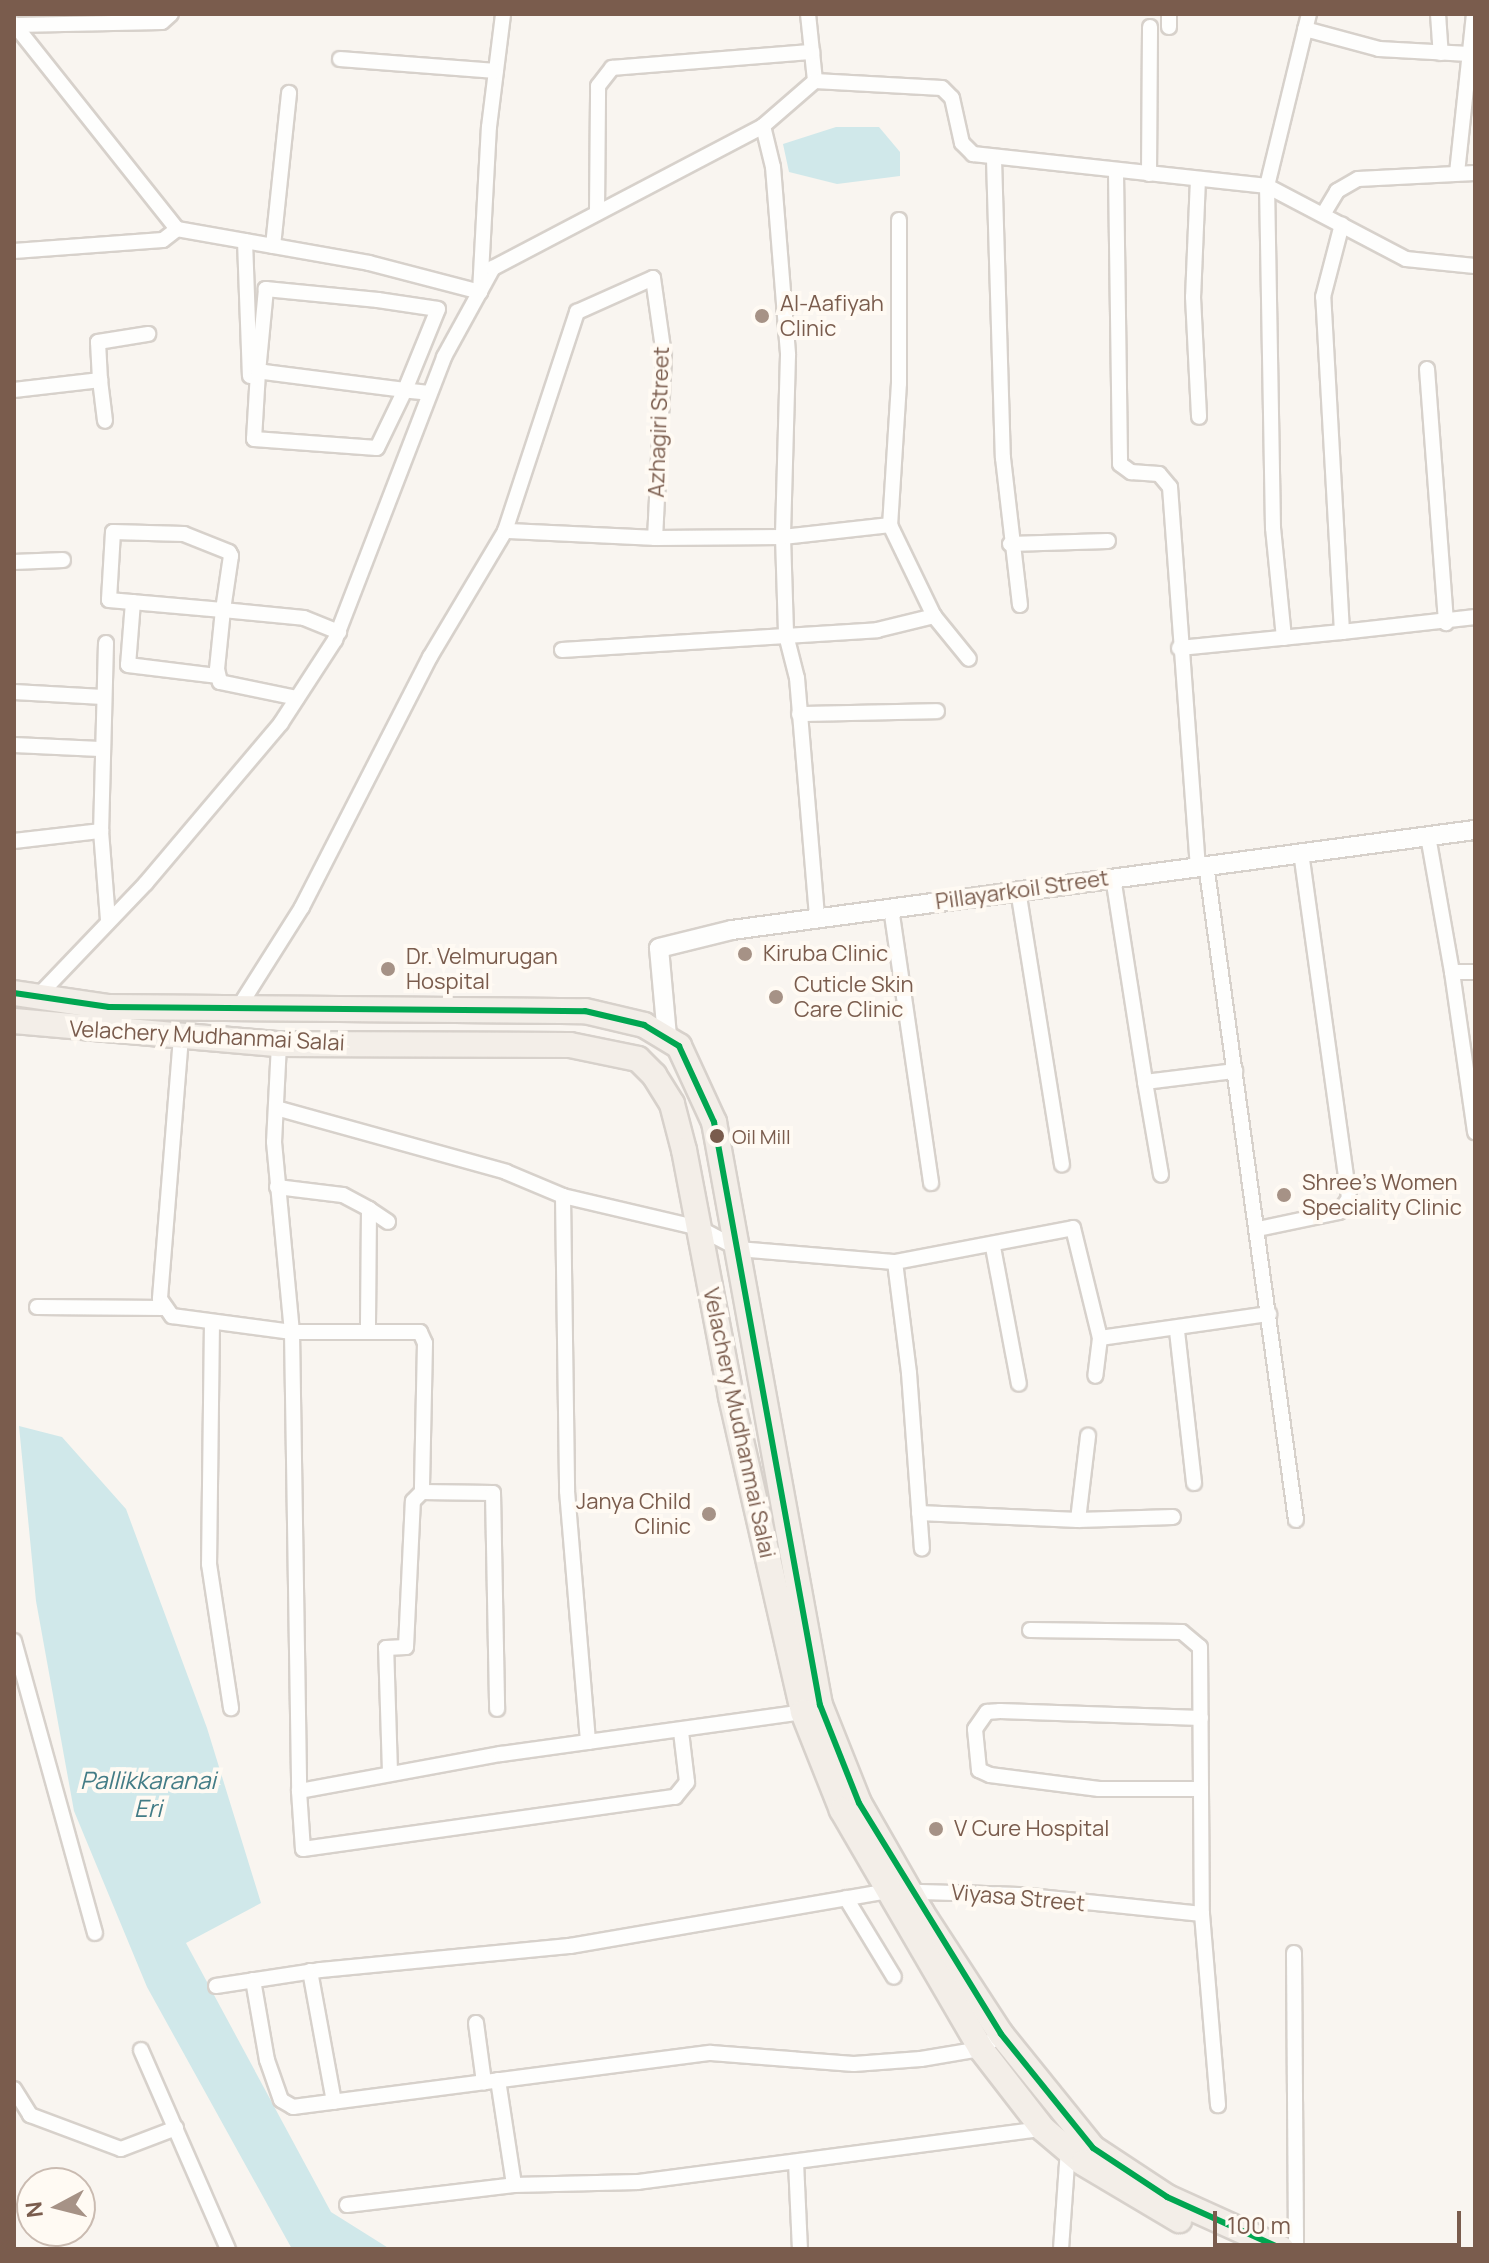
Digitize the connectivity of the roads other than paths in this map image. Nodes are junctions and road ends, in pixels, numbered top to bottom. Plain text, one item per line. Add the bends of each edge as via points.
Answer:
1 (171, 14) edge
2 (503, 14) edge
3 (808, 14) edge
4 (1438, 14) edge
5 (1474, 14) edge
6 (1307, 22) edge
7 (14, 24) edge
8 (1150, 27) dead end
9 (812, 52) junction
10 (1441, 53) junction
11 (1469, 54) junction
12 (340, 59) dead end
13 (496, 71) junction
14 (815, 81) junction
15 (289, 93) dead end
16 (1469, 108) edge
17 (763, 126) junction
18 (994, 159) junction
19 (1116, 173) junction
20 (1457, 173) junction
21 (1475, 173) edge
22 (1149, 174) junction
23 (1198, 179) junction
24 (1267, 186) junction
25 (597, 212) junction
26 (1324, 213) junction
27 (899, 220) dead end
28 (1342, 224) junction
29 (177, 229) junction
30 (245, 241) junction
31 (273, 246) junction
32 (14, 251) edge
33 (1475, 266) edge
34 (480, 292) junction
35 (438, 309) junction
36 (466, 316) junction
37 (148, 334) dead end
38 (1427, 369) dead end
39 (254, 374) junction
40 (100, 380) junction
41 (14, 390) edge
42 (405, 390) junction
43 (429, 393) junction
44 (1199, 417) dead end
45 (105, 421) dead end
46 (890, 525) junction
47 (505, 531) junction
48 (783, 537) junction
49 (655, 538) junction
50 (1108, 541) dead end
51 (1010, 544) junction
52 (63, 560) dead end
53 (14, 562) edge
54 (133, 602) junction
55 (1020, 605) dead end
56 (223, 610) junction
57 (934, 616) junction
58 (1475, 617) edge
59 (1446, 623) junction
60 (339, 632) junction
61 (1342, 632) junction
62 (786, 635) junction
63 (1284, 638) junction
64 (106, 643) dead end
65 (1179, 648) junction
66 (562, 650) dead end
67 (969, 659) dead end
68 (218, 676) junction
69 (14, 692) edge
70 (103, 697) junction
71 (297, 698) junction
72 (937, 711) dead end
73 (799, 714) junction
74 (14, 745) edge
75 (100, 749) junction
76 (1475, 830) edge
77 (101, 831) junction
78 (1428, 836) junction
79 (14, 841) edge
80 (1301, 852) junction
81 (1202, 864) junction
82 (1113, 877) junction
83 (1018, 890) junction
84 (891, 908) junction
85 (817, 918) junction
86 (108, 920) junction
87 (1452, 972) junction
88 (1475, 972) edge
89 (26, 995) edge
90 (237, 1011) junction
91 (14, 1021) edge
92 (667, 1036) junction
93 (181, 1037) junction
94 (279, 1044) junction
95 (1235, 1071) junction
96 (1145, 1082) junction
97 (276, 1108) junction
98 (1475, 1132) edge
99 (1062, 1164) dead end
100 (1161, 1175) dead end
101 (931, 1183) dead end
102 (277, 1187) junction
103 (563, 1196) junction
104 (369, 1209) junction
105 (388, 1222) dead end
106 (699, 1228) junction
107 (1258, 1229) junction
108 (993, 1247) junction
109 (739, 1249) junction
110 (895, 1262) junction
111 (37, 1307) dead end
112 (164, 1308) junction
113 (1269, 1314) junction
114 (212, 1322) junction
115 (368, 1330) junction
116 (1177, 1331) junction
117 (292, 1332) junction
118 (1100, 1338) junction
119 (1095, 1376) dead end
120 (1019, 1384) dead end
121 (1088, 1436) dead end
122 (1194, 1483) dead end
123 (422, 1492) junction
124 (919, 1513) junction
125 (1173, 1517) dead end
126 (1078, 1520) junction
127 (1296, 1520) dead end
128 (922, 1549) dead end
129 (1030, 1630) dead end
130 (14, 1641) edge
131 (231, 1708) dead end
132 (497, 1709) dead end
133 (803, 1712) junction
134 (1201, 1718) junction
135 (681, 1732) junction
136 (588, 1742) junction
137 (390, 1772) junction
138 (1201, 1789) junction
139 (299, 1791) junction
140 (900, 1892) junction
141 (846, 1898) junction
142 (1202, 1914) junction
143 (95, 1933) dead end
144 (1294, 1953) dead end
145 (310, 1971) junction
146 (894, 1977) dead end
147 (253, 1980) junction
148 (216, 1986) dead end
149 (476, 2023) dead end
150 (1001, 2034) junction
151 (981, 2049) junction
152 (141, 2050) dead end
153 (491, 2081) junction
154 (14, 2089) edge
155 (334, 2102) junction
156 (1218, 2105) dead end
157 (176, 2128) junction
158 (1043, 2129) junction
159 (1068, 2150) junction
160 (796, 2162) junction
161 (514, 2185) junction
162 (347, 2205) dead end
163 (228, 2249) edge
164 (800, 2249) edge
165 (1061, 2249) edge
166 (1239, 2249) edge
167 (1282, 2249) edge
168 (1296, 2249) edge

1 - 7 street via 162,22
2 - 13 street
3 - 9 street
4 - 10 street
5 - 11 street
6 - 10 street via 1379,49
6 - 24 street
7 - 29 street
8 - 22 street
9 - 14 street
9 - 25 street via 612,68 598,86
10 - 11 street
11 - 16 street
12 - 13 street
13 - 34 street
14 - 17 street
14 - 18 street via 942,88 952,98 965,148
15 - 31 street
16 - 20 street
17 - 25 street via 662,175 647,191
17 - 48 street via 773,167 788,355
18 - 19 street
18 - 51 street via 995,325
19 - 22 street
19 - 65 street via 1120,464 1131,472 1159,474 1170,487
20 - 21 street
20 - 26 street via 1358,179 1337,191
22 - 23 street
23 - 24 street
23 - 44 street via 1193,297
24 - 26 street
24 - 63 street via 1273,513
25 - 34 street via 493,268
26 - 28 street
27 - 46 street via 899,383
28 - 33 street via 1406,259
28 - 61 street via 1323,297
29 - 30 street
29 - 32 street via 163,240
30 - 31 street
30 - 39 street
31 - 34 street via 369,263
34 - 36 street
35 - 36 street
35 - 39 street via 266,289
35 - 42 street
36 - 43 street
37 - 40 street via 98,342
38 - 59 street
39 - 42 street
39 - 42 street via 254,439 377,448
40 - 41 street
40 - 45 street
42 - 43 street
43 - 60 street
46 - 48 street
46 - 57 street
47 - 49 street
47 - 49 street, Azhagiri Street via 577,312 653,278 664,355
47 - 90 street, Azhagiri Street via 430,657 302,907
48 - 49 street
48 - 62 street
50 - 51 street
51 - 55 street
52 - 53 street
54 - 56 street
54 - 56 street via 109,600 116,530 184,534 229,552
54 - 68 street via 128,665
56 - 60 street via 304,618
56 - 68 street
57 - 62 street via 877,630
57 - 67 street
58 - 59 street
59 - 61 street
60 - 71 street
61 - 63 street
62 - 66 street
62 - 73 street
63 - 65 street
64 - 70 street
65 - 81 street
68 - 71 street via 220,682
69 - 70 street
70 - 75 street
71 - 86 street via 146,883
72 - 73 street
73 - 85 street
74 - 75 street
75 - 77 street
76 - 78 street, Pillayarkoil Street
77 - 79 street
77 - 86 street
78 - 80 street, Pillayarkoil Street
78 - 87 street
80 - 81 street, Pillayarkoil Street
80 - 107 street via 1349,1198 1339,1212
81 - 82 street, Pillayarkoil Street
81 - 95 street
82 - 83 street, Pillayarkoil Street
82 - 96 street
83 - 84 street, Pillayarkoil Street
83 - 99 street
84 - 85 street, Pillayarkoil Street
84 - 101 street
85 - 92 street, Pillayarkoil Street via 732,930 659,948
86 - 89 street
87 - 88 street
87 - 98 street
89 - 90 main road, Velachery Mudhanmai Salai via 109,1007
90 - 92 main road, Velachery Mudhanmai Salai via 585,1011
91 - 93 main road, Velachery Mudhanmai Salai
92 - 109 main road, Velachery Mudhanmai Salai via 699,1081 714,1122
93 - 94 main road, Velachery Mudhanmai Salai
93 - 112 street via 160,1299
94 - 97 street
94 - 106 main road, Velachery Mudhanmai Salai via 570,1045 638,1059 672,1104
95 - 96 street
95 - 107 street
96 - 100 street
97 - 102 street
97 - 103 street via 506,1172
102 - 104 street via 343,1195
102 - 117 street
103 - 106 street
103 - 136 street via 567,1491
104 - 105 street
104 - 115 street
106 - 109 street
106 - 133 main road, Velachery Mudhanmai Salai via 731,1397
107 - 113 street
108 - 110 street
108 - 118 street via 1073,1228
108 - 120 street
109 - 110 street
109 - 140 main road, Velachery Mudhanmai Salai via 820,1705
110 - 124 street
111 - 112 street
112 - 114 street via 172,1316
113 - 116 street
113 - 127 street
114 - 117 street
114 - 131 street via 209,1564
115 - 117 street
115 - 123 street via 420,1332 425,1343
116 - 118 street
116 - 122 street
117 - 139 street
118 - 119 street
121 - 126 street
123 - 132 street via 493,1493
123 - 137 street via 413,1501 406,1647 386,1648
124 - 126 street
124 - 128 street
125 - 126 street
129 - 134 street via 1182,1632 1195,1638 1200,1647
130 - 143 street
133 - 135 street
133 - 140 main road, Velachery Mudhanmai Salai via 842,1810
134 - 138 street
134 - 138 street via 1000,1711 987,1712 975,1729 979,1770 990,1775 1099,1789
135 - 136 street
135 - 139 street via 687,1782 675,1797 303,1849
136 - 137 street
137 - 139 street
138 - 142 street
140 - 141 street, Viyasa Street
140 - 142 street, Viyasa Street via 955,1890
140 - 150 main road, Velachery Mudhanmai Salai
140 - 151 main road, Velachery Mudhanmai Salai
141 - 145 street, Viyasa Street via 570,1946
141 - 146 street
142 - 156 street
144 - 168 street
145 - 147 street, Viyasa Street
145 - 155 street
147 - 148 street, Viyasa Street
147 - 155 street via 267,2060 281,2100 293,2107
149 - 153 street
150 - 151 street
150 - 167 main road, Velachery Mudhanmai Salai via 1093,2148 1167,2197
151 - 153 street via 854,2064 711,2053
151 - 158 main road, Velachery Mudhanmai Salai
152 - 157 street
153 - 155 street
153 - 161 street
154 - 157 street via 30,2115 121,2149
157 - 163 street
158 - 159 main road, Velachery Mudhanmai Salai
158 - 160 street
159 - 165 street
159 - 166 main road, Velachery Mudhanmai Salai via 1149,2205
160 - 161 street via 638,2182
160 - 164 street
161 - 162 street

